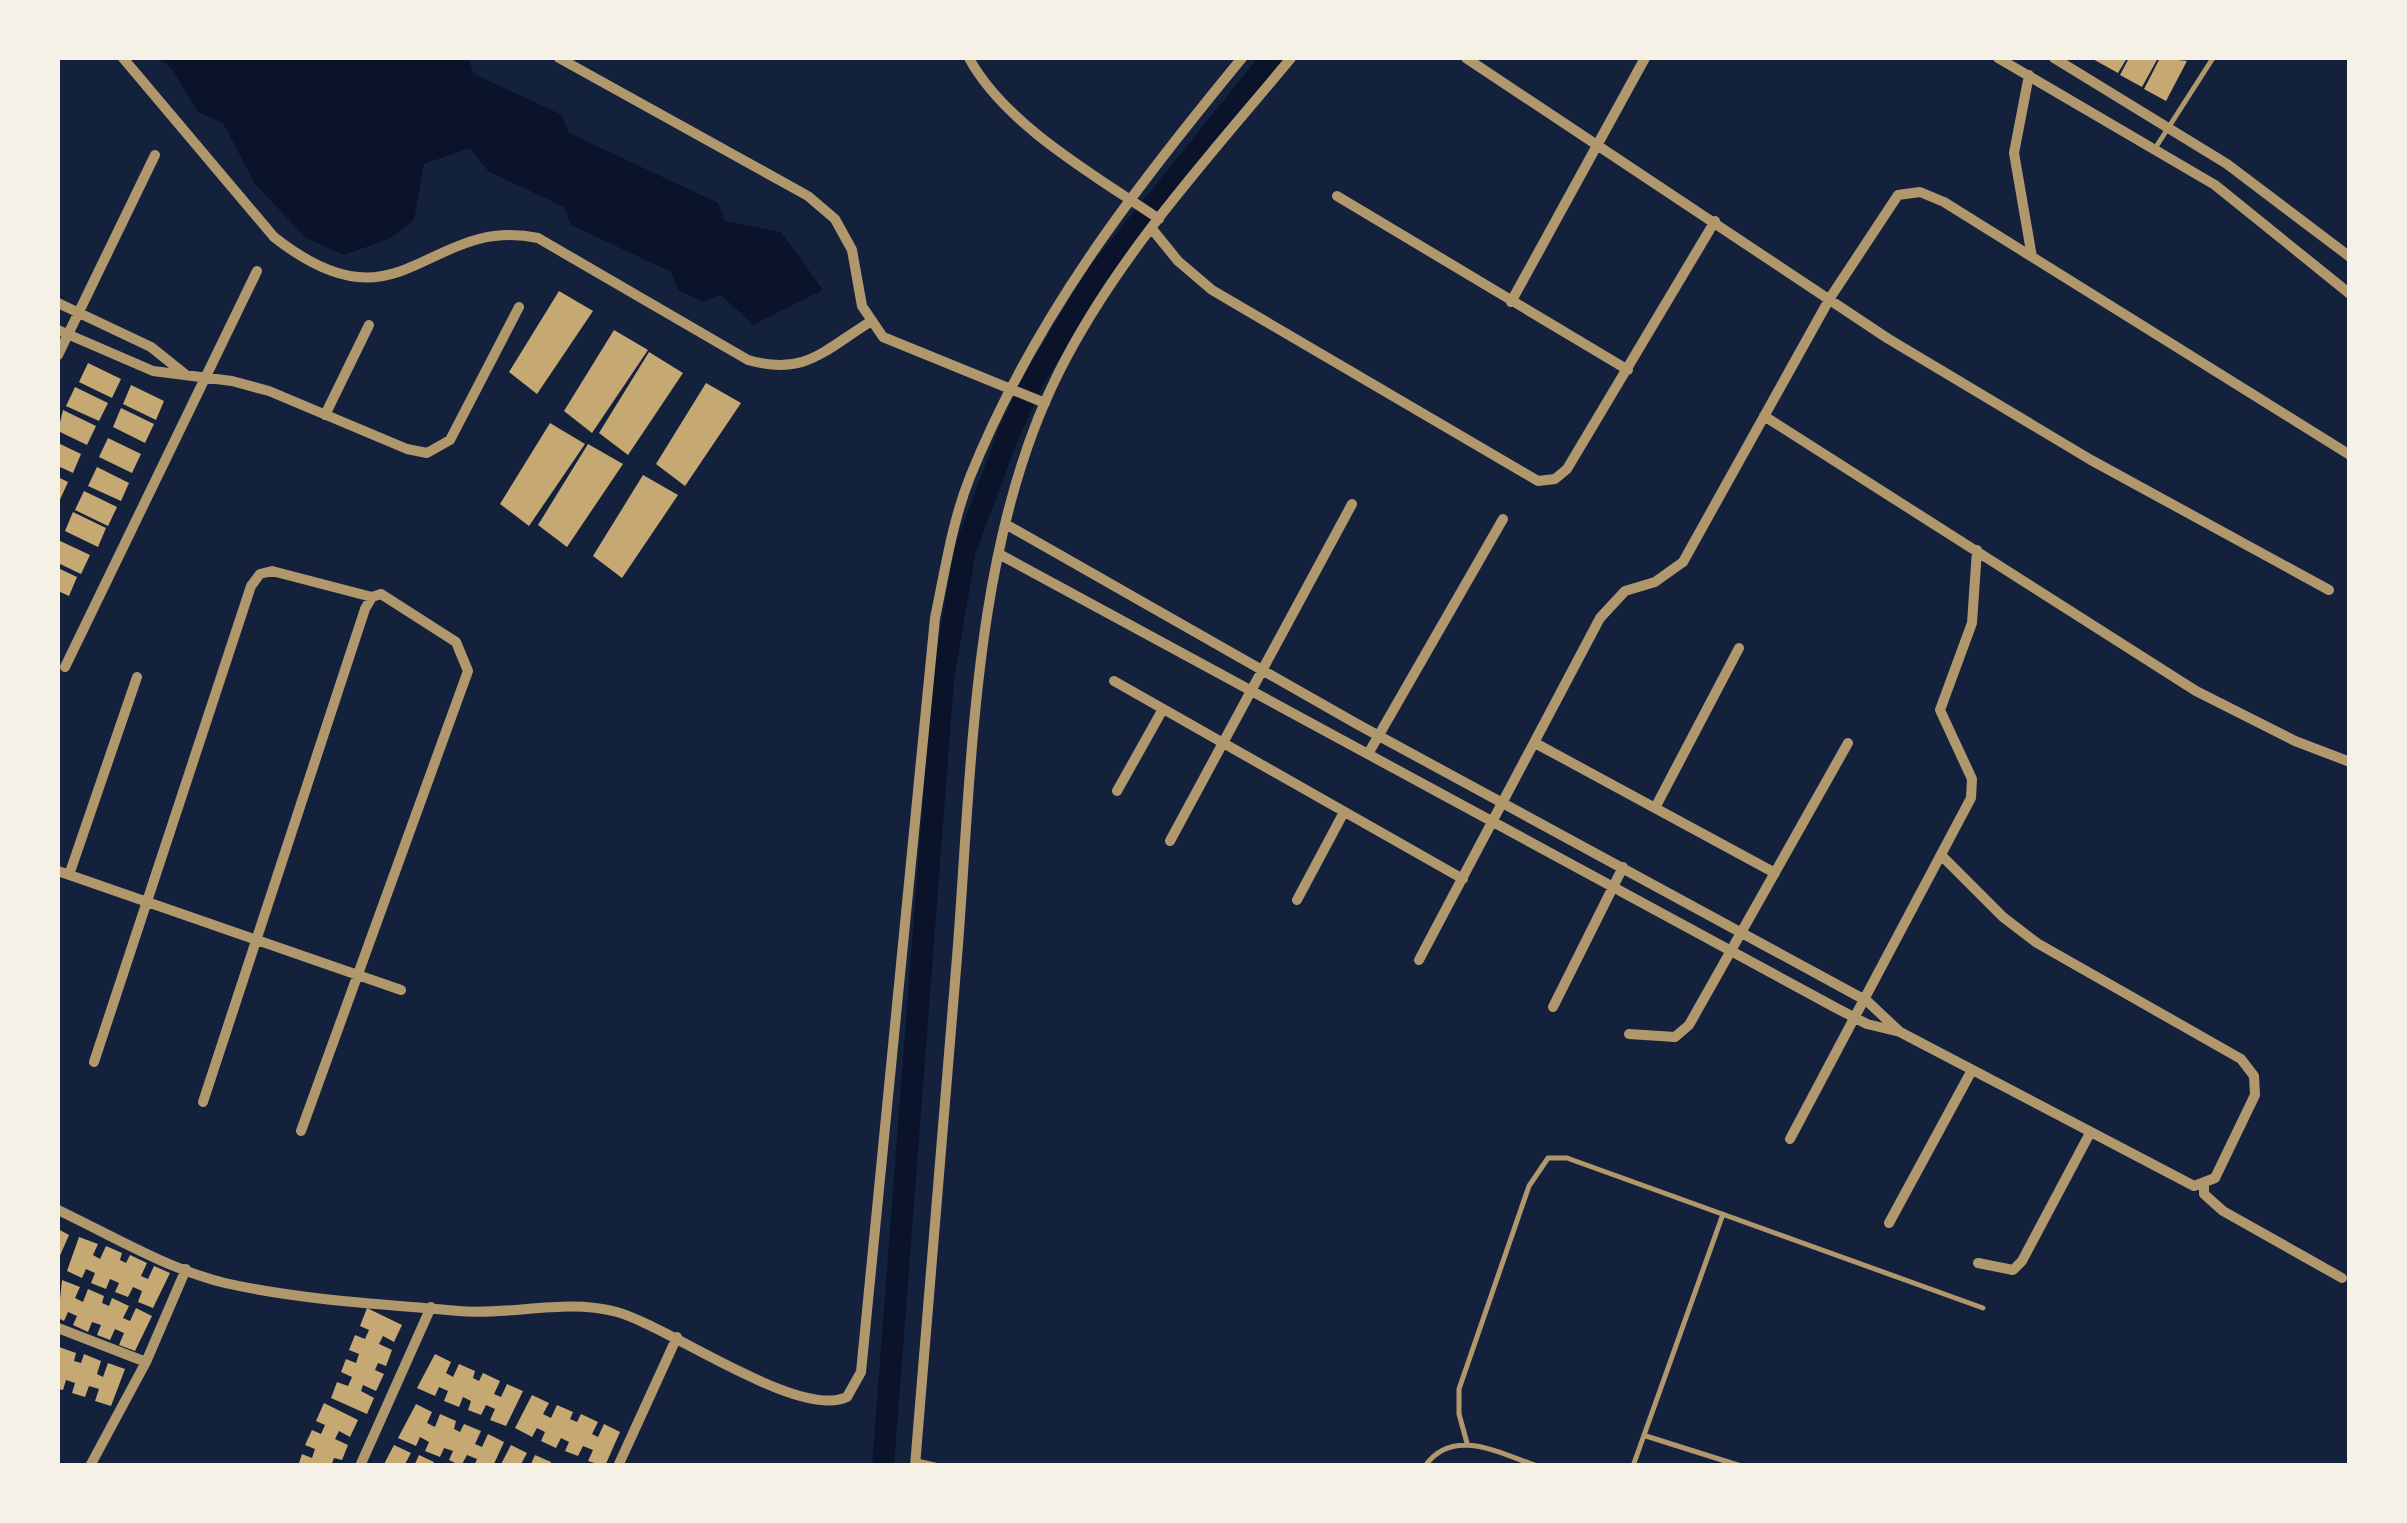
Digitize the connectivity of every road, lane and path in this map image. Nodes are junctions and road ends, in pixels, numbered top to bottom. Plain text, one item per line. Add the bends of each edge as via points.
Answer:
1 (123, 58) edge
2 (560, 58) edge
3 (969, 58) edge
4 (1242, 58) edge
5 (1292, 58) edge
6 (1466, 58) edge
7 (1645, 58) edge
8 (1998, 58) edge
9 (2054, 58) edge
10 (2213, 58) edge
11 (2029, 75) junction
12 (2170, 126) junction
13 (1594, 144) junction
14 (2156, 147) junction
15 (154, 155) dead end
16 (1337, 196) dead end
17 (1132, 200) junction
18 (1155, 221) junction
19 (1716, 221) junction
20 (2032, 257) junction
21 (2350, 257) edge
22 (257, 271) dead end
23 (2350, 294) edge
24 (1830, 298) junction
25 (1512, 302) junction
26 (58, 303) edge
27 (519, 306) dead end
28 (77, 312) junction
29 (870, 322) junction
30 (368, 325) dead end
31 (62, 332) edge
32 (58, 354) edge
33 (1628, 370) junction
34 (186, 376) junction
35 (202, 378) junction
36 (1015, 390) junction
37 (1042, 401) junction
38 (325, 414) junction
39 (1764, 416) junction
40 (2350, 455) edge
41 (1352, 504) dead end
42 (1503, 519) dead end
43 (1007, 525) junction
44 (1977, 550) junction
45 (999, 554) junction
46 (2329, 590) dead end
47 (372, 597) junction
48 (1738, 648) dead end
49 (65, 667) dead end
50 (1261, 670) junction
51 (138, 677) dead end
52 (1114, 680) dead end
53 (1250, 687) junction
54 (1163, 709) junction
55 (1379, 736) junction
56 (1222, 742) junction
57 (1535, 742) junction
58 (1848, 743) dead end
59 (1368, 754) junction
60 (2350, 762) edge
61 (1117, 791) dead end
62 (1504, 802) junction
63 (1655, 808) junction
64 (1344, 812) junction
65 (1492, 824) junction
66 (1170, 841) dead end
67 (1942, 855) junction
68 (1623, 867) junction
69 (63, 873) edge
70 (1776, 873) junction
71 (1463, 878) junction
72 (1612, 888) junction
73 (1297, 900) dead end
74 (148, 904) junction
75 (1742, 932) junction
76 (255, 942) junction
77 (1729, 951) junction
78 (1419, 960) dead end
79 (356, 974) junction
80 (401, 990) dead end
81 (1867, 1001) junction
82 (1553, 1006) dead end
83 (1855, 1018) junction
84 (1900, 1032) junction
85 (1630, 1034) dead end
86 (94, 1062) dead end
87 (1972, 1070) junction
88 (203, 1102) dead end
89 (301, 1131) dead end
90 (2090, 1133) junction
91 (1790, 1139) dead end
92 (2204, 1185) junction
93 (58, 1210) edge
94 (1724, 1214) junction
95 (1889, 1223) dead end
96 (1978, 1262) dead end
97 (186, 1269) junction
98 (2342, 1278) dead end
99 (430, 1307) junction
100 (1984, 1308) dead end
101 (58, 1328) edge
102 (677, 1338) junction
103 (146, 1362) junction
104 (1646, 1436) junction
105 (1467, 1443) junction
106 (915, 1463) edge
107 (1722, 1463) edge
108 (90, 1466) edge
109 (360, 1466) edge
110 (618, 1466) edge
111 (939, 1466) edge
112 (1425, 1466) edge
113 (1538, 1466) edge
114 (1633, 1466) edge
115 (1741, 1466) edge

1 - 29 street via 274,237 332,272 366,279 402,272 487,235 512,232 538,238 748,360 779,369 804,362
2 - 29 street via 808,196 835,219 852,250
3 - 17 street via 1008,110
4 - 17 street
5 - 18 street
6 - 13 street
7 - 13 street
8 - 11 street
9 - 12 street
10 - 12 lane
11 - 14 street
11 - 20 street via 2014,153
12 - 14 lane
12 - 21 street
13 - 19 street
13 - 25 street
14 - 23 street via 2272,227
15 - 28 street
16 - 25 street
17 - 18 street
17 - 36 street via 1069,287
18 - 33 street via 1178,261 1212,290 1538,481 1567,469
18 - 37 street
19 - 24 street
19 - 33 street
20 - 24 street via 1944,202 1920,192 1898,196
20 - 40 street
22 - 35 street
24 - 39 street
24 - 46 street via 2091,460
25 - 33 street
26 - 28 street
27 - 38 street via 450,440 437,450 407,449
28 - 31 street
28 - 34 street via 170,358
29 - 36 street via 883,336
30 - 38 street
31 - 32 street
31 - 34 street via 153,372
34 - 35 street
35 - 38 street via 269,391
35 - 49 street
36 - 37 street
36 - 102 street via 970,478 935,618 861,1372 838,1401 802,1398
37 - 43 street
39 - 44 street
39 - 57 street via 1683,562 1654,582 1624,591 1600,618
41 - 50 street
42 - 55 street
43 - 45 street
43 - 50 street
44 - 60 street via 2196,690
44 - 67 street via 1972,623 1940,710 1972,779 1971,798
45 - 53 street
45 - 106 street via 970,793
47 - 74 street via 272,571 251,586
47 - 76 street
47 - 79 street via 393,598 456,642 468,671
48 - 63 street
50 - 53 street
50 - 55 street
51 - 69 street
52 - 54 street
53 - 56 street
53 - 59 street
54 - 56 street
54 - 61 street
55 - 59 street
55 - 62 street
56 - 64 street
56 - 66 street
57 - 62 street
57 - 63 street
58 - 70 street
59 - 65 street
62 - 65 street
62 - 68 street
63 - 70 street
64 - 71 street
64 - 73 street
65 - 71 street
65 - 72 street
67 - 81 street
67 - 92 street via 2002,917 2038,943 2222,1045 2254,1076 2255,1095 2215,1178
68 - 72 street
68 - 75 street
69 - 74 street
70 - 75 street
71 - 78 street
72 - 77 street
72 - 82 street
74 - 76 street
74 - 86 street
75 - 77 street
75 - 81 street
76 - 79 street
76 - 88 street
77 - 83 street
77 - 85 street via 1676,1037
79 - 80 street
79 - 89 street
81 - 83 street
81 - 84 street
83 - 84 street
83 - 91 street
84 - 87 street
87 - 90 street
87 - 95 street
90 - 92 street via 2180,1181
90 - 96 street via 2022,1261 2014,1270
92 - 98 street via 2204,1194 2223,1211
93 - 97 street
94 - 100 lane
94 - 104 lane
94 - 105 lane via 1567,1158 1548,1158 1528,1186 1459,1389
97 - 99 street via 308,1297
97 - 103 street
99 - 102 street via 612,1311
99 - 109 street
101 - 103 street
102 - 110 street
103 - 108 street
104 - 107 lane
104 - 114 lane
105 - 112 lane via 1448,1447
105 - 113 lane
106 - 111 lane
107 - 115 lane

